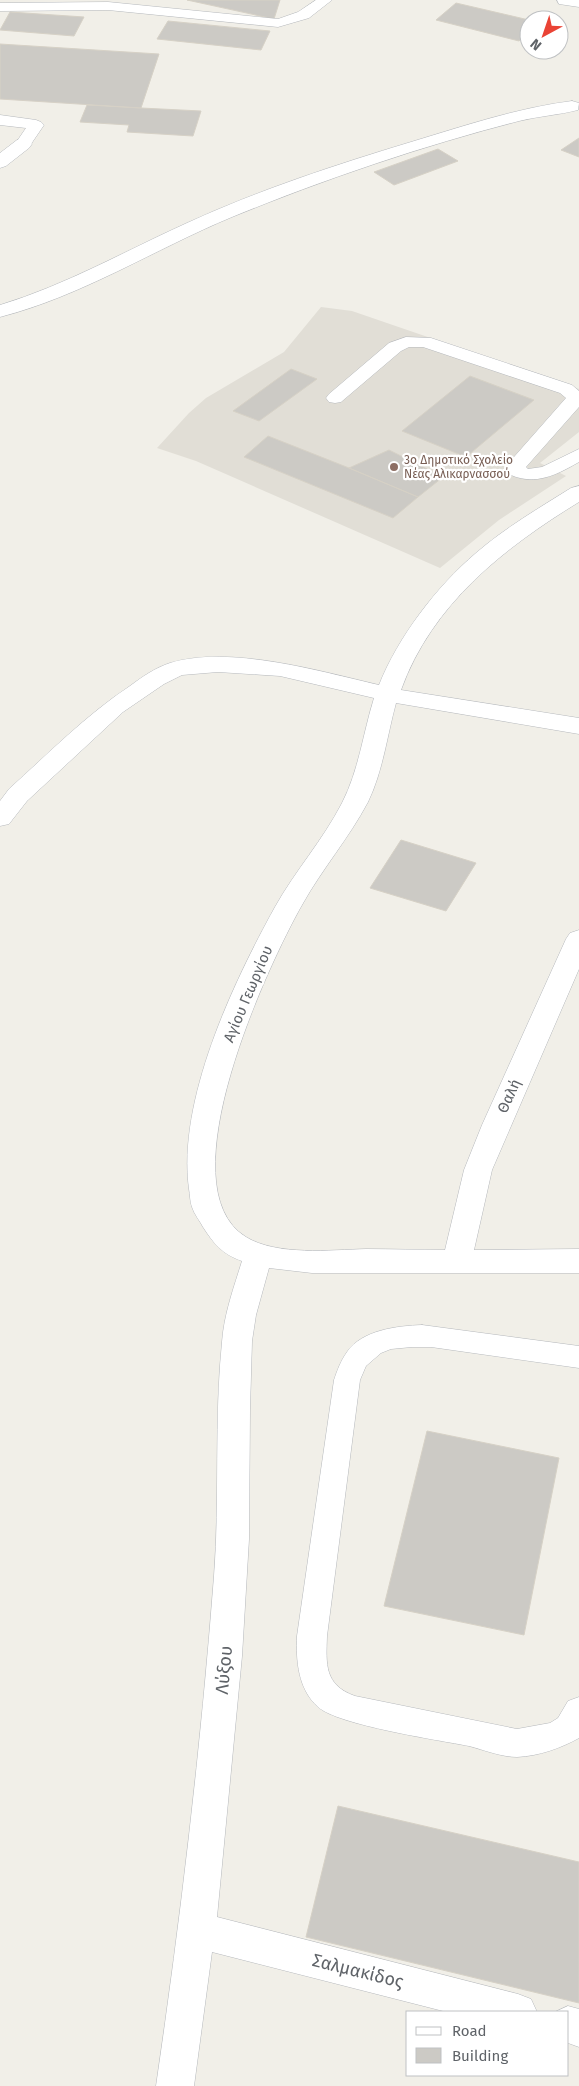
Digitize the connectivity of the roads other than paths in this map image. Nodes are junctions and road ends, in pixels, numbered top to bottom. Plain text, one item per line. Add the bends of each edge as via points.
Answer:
1 (325, 0) edge
2 (565, 0) edge
3 (579, 2) edge
4 (0, 7) edge
5 (572, 106) dead end
6 (0, 120) edge
7 (23, 144) joint
8 (0, 162) edge
9 (0, 310) edge
10 (336, 398) dead end
11 (579, 456) edge
12 (579, 493) edge
13 (387, 694) junction
14 (579, 726) edge
15 (0, 818) edge
16 (579, 938) edge
17 (258, 1255) junction
18 (457, 1261) junction
19 (579, 1261) edge
20 (579, 1357) edge
21 (579, 1710) edge
22 (197, 1930) junction
23 (514, 2011) edge
24 (175, 2086) edge

1 - 4 lane via 311,13 278,23 108,6
2 - 3 street
5 - 9 street via 507,119 344,168 233,210 106,269
6 - 7 lane via 36,125
7 - 8 street
10 - 11 lane via 395,347 406,342 425,342 566,389 575,397 522,460 518,471 536,474
12 - 13 street, Αγίου Γεωργίου via 494,550 453,588 405,654
13 - 14 street
13 - 15 street via 280,669 218,665 176,669 115,708 25,788
13 - 17 street, Αγίου Γεωργίου via 364,784 275,932 243,1002 214,1077 206,1110 201,1152 203,1200 225,1238
16 - 18 street, Θαλή via 478,1170
17 - 18 street, Αγίου Γεωργίου via 312,1260
17 - 22 street, Λύξου via 237,1341 230,1591
18 - 19 street, Αγίου Γεωργίου
20 - 21 lane via 411,1335 385,1341 367,1349 357,1358 347,1380 312,1636 311,1664 316,1681 330,1699 355,1709 517,1743 555,1736 569,1728
22 - 23 street, Σαλμακίδος
22 - 24 street, Λύξου

